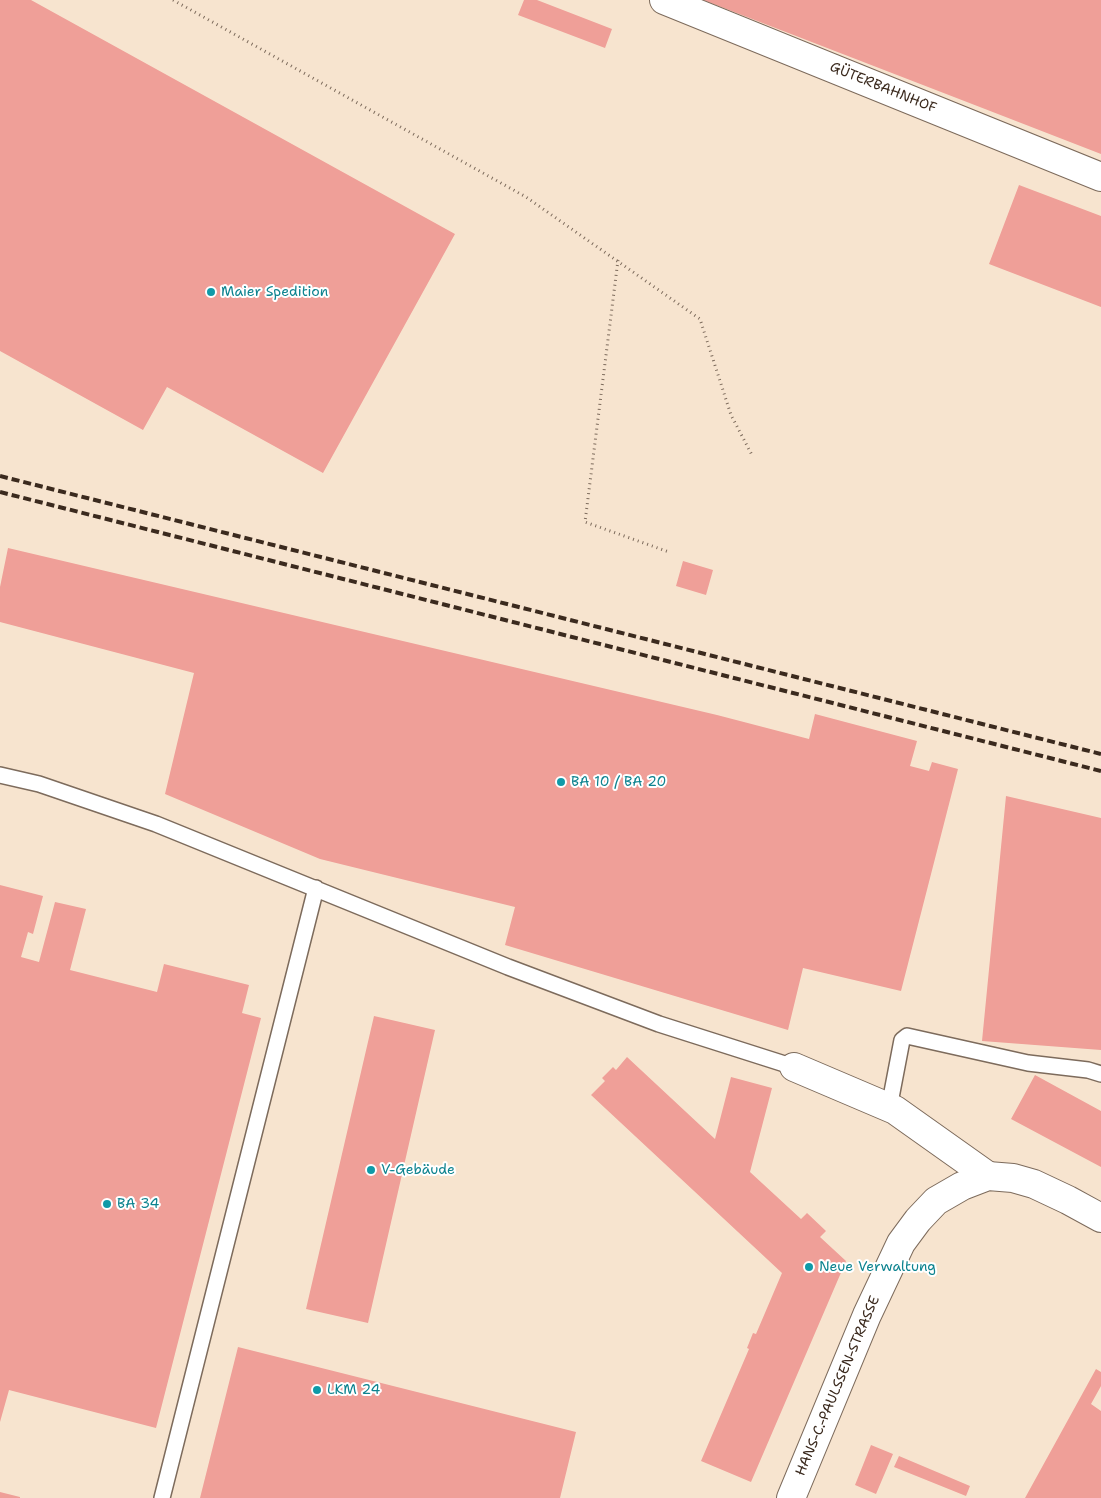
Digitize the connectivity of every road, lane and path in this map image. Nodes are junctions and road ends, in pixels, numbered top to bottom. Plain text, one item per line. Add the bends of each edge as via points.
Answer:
1 (173, 0) edge
2 (664, 0) edge
3 (1101, 177) edge
4 (618, 260) junction
5 (752, 457) dead end
6 (669, 552) dead end
7 (0, 775) edge
8 (316, 888) junction
9 (794, 1067) joint
10 (1101, 1074) edge
11 (889, 1108) junction
12 (988, 1176) junction
13 (1101, 1218) edge
14 (162, 1498) edge
15 (790, 1498) edge

1 - 4 path via 526,197
2 - 3 street, GÜTERBAHNHOF
4 - 5 path via 700,319 731,416
4 - 6 path via 586,522
7 - 8 lane via 39,784 156,824
8 - 9 lane via 508,967 650,1020
8 - 14 lane
9 - 11 street
10 - 11 lane via 1028,1063 907,1036 902,1040
11 - 12 street
12 - 13 street via 1034,1184
12 - 15 street, HANS-C.-PAULSSEN-STRASSE via 936,1201 901,1243

